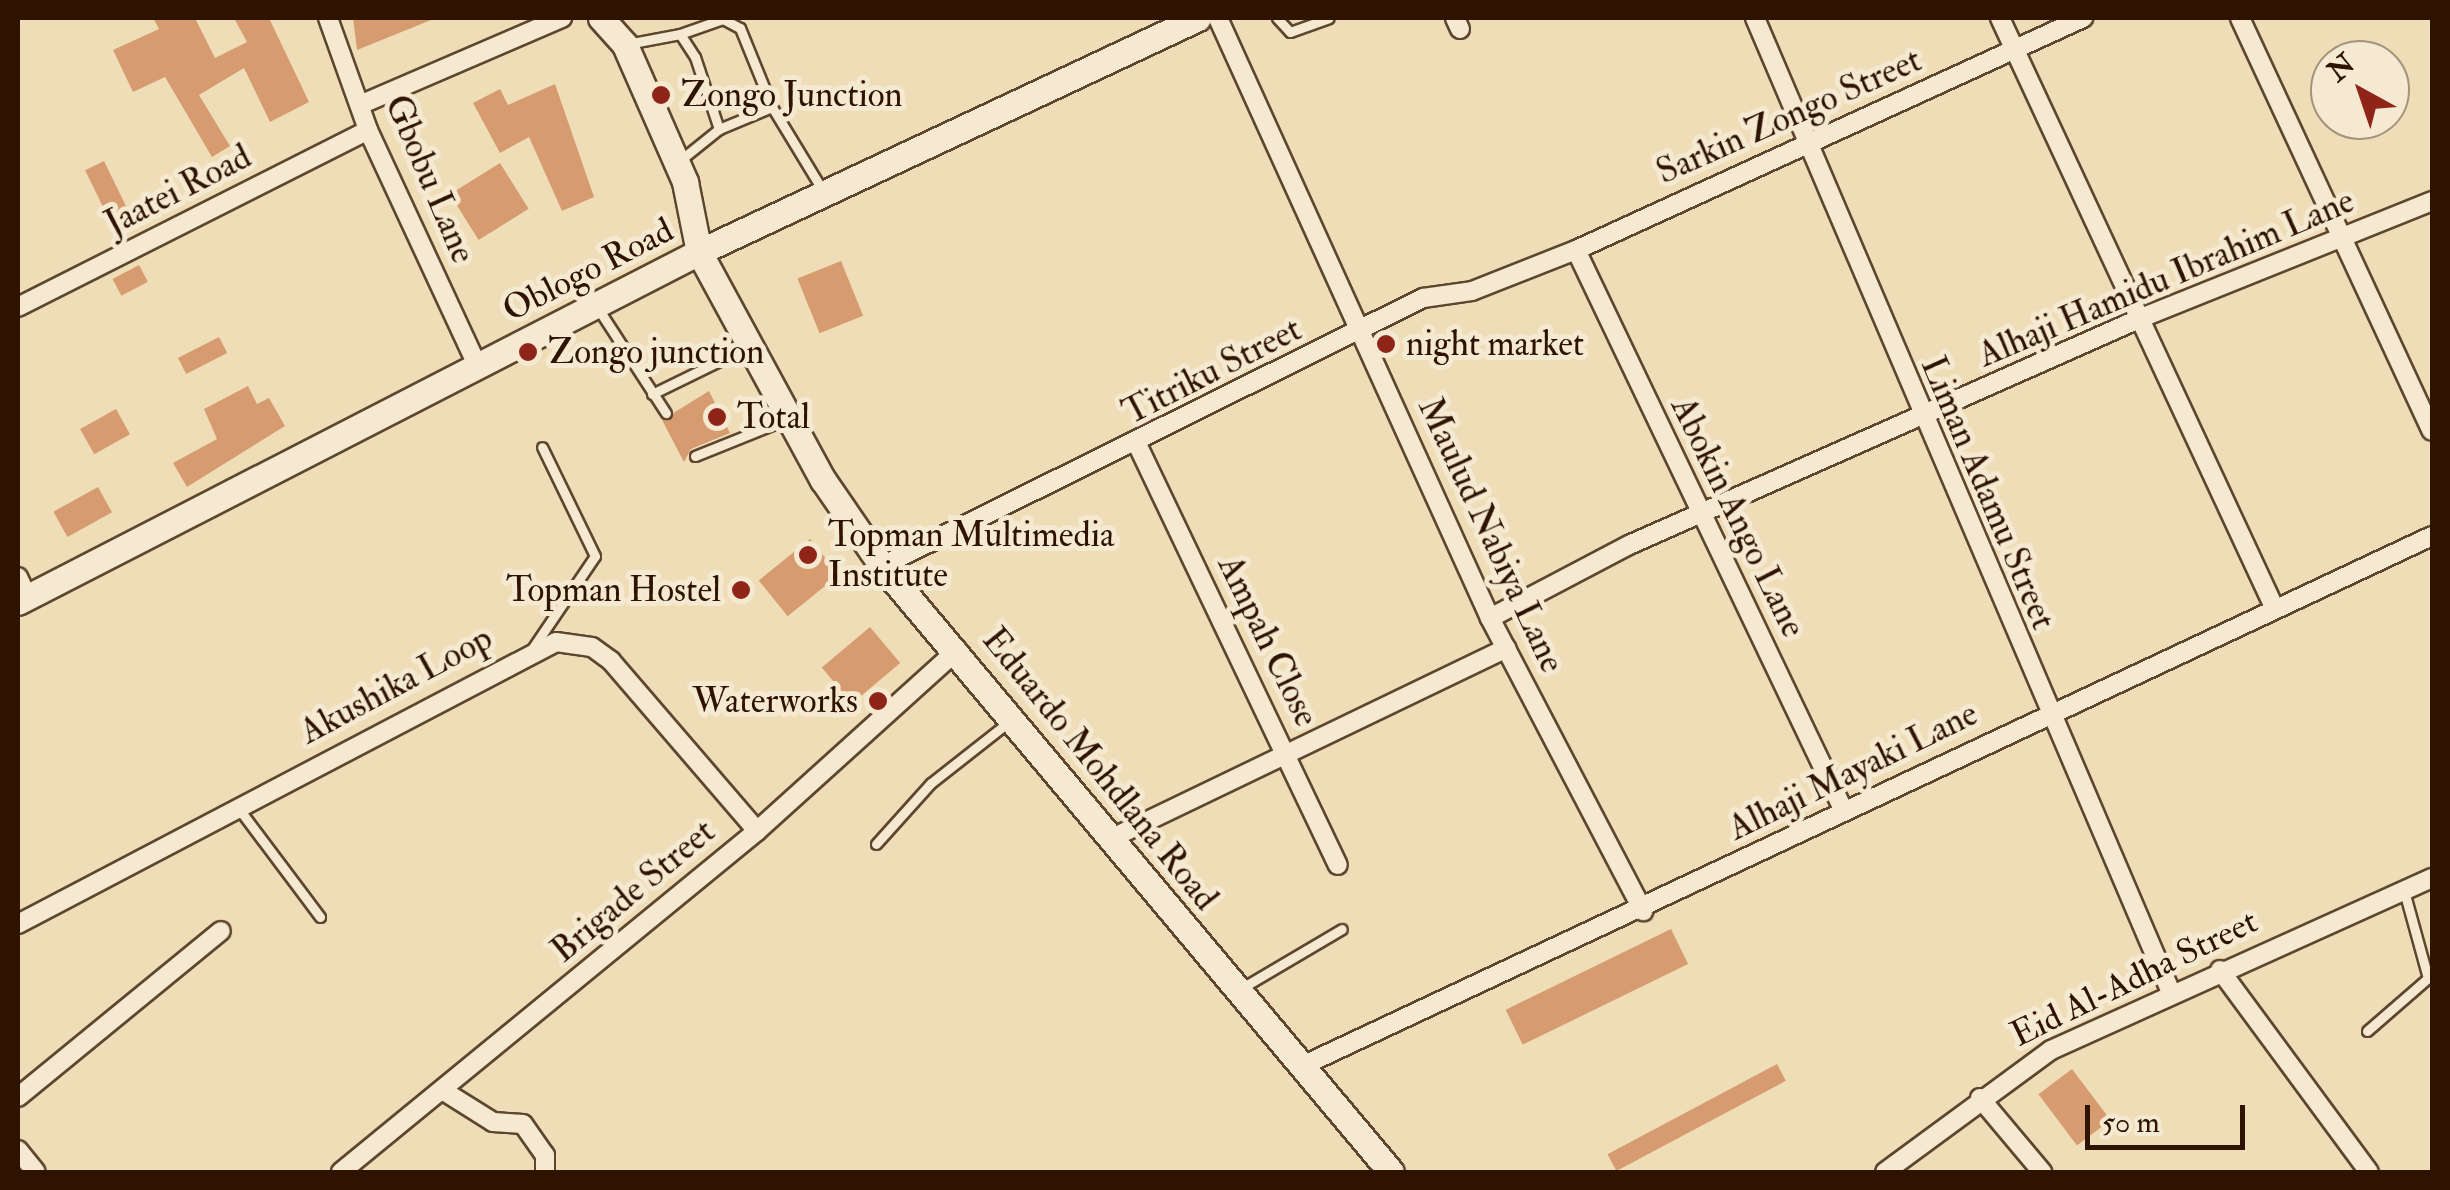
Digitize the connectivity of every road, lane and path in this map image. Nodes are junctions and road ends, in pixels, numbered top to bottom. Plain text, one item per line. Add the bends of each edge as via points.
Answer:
1 (328, 18) edge
2 (562, 18) edge
3 (601, 18) edge
4 (1198, 18) edge
5 (1218, 18) edge
6 (1277, 18) edge
7 (1330, 18) edge
8 (1755, 18) edge
9 (2000, 18) edge
10 (2083, 18) edge
11 (2240, 18) edge
12 (680, 34) junction
13 (625, 45) junction
14 (2015, 48) junction
15 (362, 104) junction
16 (772, 107) junction
17 (720, 129) junction
18 (368, 130) junction
19 (1806, 150) junction
20 (676, 163) junction
21 (824, 194) junction
22 (2432, 202) edge
23 (2347, 234) junction
24 (1576, 250) junction
25 (699, 252) junction
26 (18, 307) edge
27 (598, 310) junction
28 (2141, 318) junction
29 (1361, 332) junction
30 (756, 344) junction
31 (477, 364) junction
32 (652, 394) junction
33 (666, 413) dead end
34 (790, 418) junction
35 (1922, 421) junction
36 (2432, 431) edge
37 (1138, 446) junction
38 (542, 447) dead end
39 (694, 456) dead end
40 (1700, 516) junction
41 (2432, 536) edge
42 (882, 566) junction
43 (21, 591) edge
44 (2276, 610) junction
45 (1490, 618) junction
46 (1506, 648) junction
47 (957, 650) junction
48 (530, 651) junction
49 (2048, 714) junction
50 (1013, 718) junction
51 (1285, 750) junction
52 (237, 806) junction
53 (1844, 811) junction
54 (757, 831) junction
55 (1110, 839) junction
56 (876, 844) dead end
57 (1338, 864) dead end
58 (2432, 878) edge
59 (2404, 891) junction
60 (1642, 910) junction
61 (320, 917) dead end
62 (18, 924) edge
63 (1342, 929) dead end
64 (221, 931) dead end
65 (2220, 970) junction
66 (1238, 990) junction
67 (2170, 990) junction
68 (2368, 1031) dead end
69 (1302, 1066) junction
70 (442, 1090) junction
71 (18, 1097) edge
72 (1980, 1098) junction
73 (18, 1150) edge
74 (358, 1166) edge
75 (1382, 1169) edge
76 (36, 1172) edge
77 (341, 1172) edge
78 (544, 1172) edge
79 (1885, 1172) edge
80 (2042, 1172) edge
81 (2368, 1172) edge

1 - 15 street, Gbobu Lane
2 - 15 street
3 - 13 main road, Eduardo Mohdlana Road
4 - 21 main road, Oblogo Road
5 - 29 street, Maulud Nabiya Lane
6 - 7 lane via 1290,32
8 - 19 street, Liman Adamu Street
9 - 14 street
10 - 14 street, Sarkin Zongo Street
11 - 23 street
12 - 13 lane
12 - 16 lane via 733,22
12 - 17 lane
13 - 20 main road, Eduardo Mohdlana Road
14 - 19 street, Sarkin Zongo Street
14 - 28 street
15 - 18 street, Gbobu Lane
16 - 17 lane
16 - 21 lane
17 - 20 lane
18 - 26 street, Jaatei Road
18 - 31 street, Gbobu Lane
19 - 24 street, Sarkin Zongo Street
19 - 35 street, Liman Adamu Street
20 - 25 main road, Eduardo Mohdlana Road
21 - 25 main road, Oblogo Road
22 - 23 street, Alhaji Hamidu Ibrahim Lane
23 - 28 street, Alhaji Hamidu Ibrahim Lane
23 - 36 street
24 - 29 street, Titriku Street via 1472,290 1423,298
24 - 40 street, Abokin Ango Lane
25 - 27 main road, Oblogo Road
25 - 30 main road, Eduardo Mohdlana Road
27 - 31 main road, Oblogo Road
27 - 32 lane
28 - 35 street, Alhaji Hamidu Ibrahim Lane
28 - 44 street
29 - 37 street, Titriku Street
29 - 45 street, Maulud Nabiya Lane
30 - 32 lane
30 - 34 main road, Eduardo Mohdlana Road
31 - 43 main road, Oblogo Road via 170,531
32 - 33 lane
34 - 39 lane
34 - 42 main road, Eduardo Mohdlana Road
35 - 40 street, Alhaji Hamidu Ibrahim Lane
35 - 49 street, Liman Adamu Street
37 - 42 street, Titriku Street
37 - 51 street, Ampah Close
38 - 48 lane via 595,556
40 - 45 street, Alhaji Hamidu Ibrahim Lane
40 - 53 street, Abokin Ango Lane
41 - 44 street, Alhaji Mayaki Lane
42 - 47 main road, Eduardo Mohdlana Road
44 - 49 street, Alhaji Mayaki Lane
45 - 46 street, Maulud Nabiya Lane
46 - 51 street
46 - 60 street, Maulud Nabiya Lane
47 - 50 main road, Eduardo Mohdlana Road
47 - 54 street, Brigade Street
48 - 52 street, Akushika Loop
48 - 54 street, Akushika Loop via 574,641 602,654
49 - 53 street, Alhaji Mayaki Lane
49 - 67 street, Liman Adamu Street
50 - 55 main road, Eduardo Mohdlana Road
50 - 56 lane via 931,782
51 - 55 street
51 - 57 street, Ampah Close
52 - 61 lane
52 - 62 street, Akushika Loop
53 - 60 street, Alhaji Mayaki Lane
54 - 70 street, Brigade Street
55 - 66 main road, Eduardo Mohdlana Road
58 - 59 street, Eid Al-Adha Street
59 - 65 street, Eid Al-Adha Street
59 - 68 lane via 2428,978
60 - 69 street, Alhaji Mayaki Lane
63 - 66 lane
64 - 71 street
65 - 67 street, Eid Al-Adha Street
65 - 81 street
66 - 69 main road, Eduardo Mohdlana Road
67 - 72 street, Eid Al-Adha Street
69 - 75 main road, Eduardo Mohdlana Road
70 - 74 street, Brigade Street
70 - 78 street via 494,1122 523,1124 545,1155
72 - 79 street, Eid Al-Adha Street
72 - 80 street
73 - 76 street
74 - 77 street, Brigade Street

